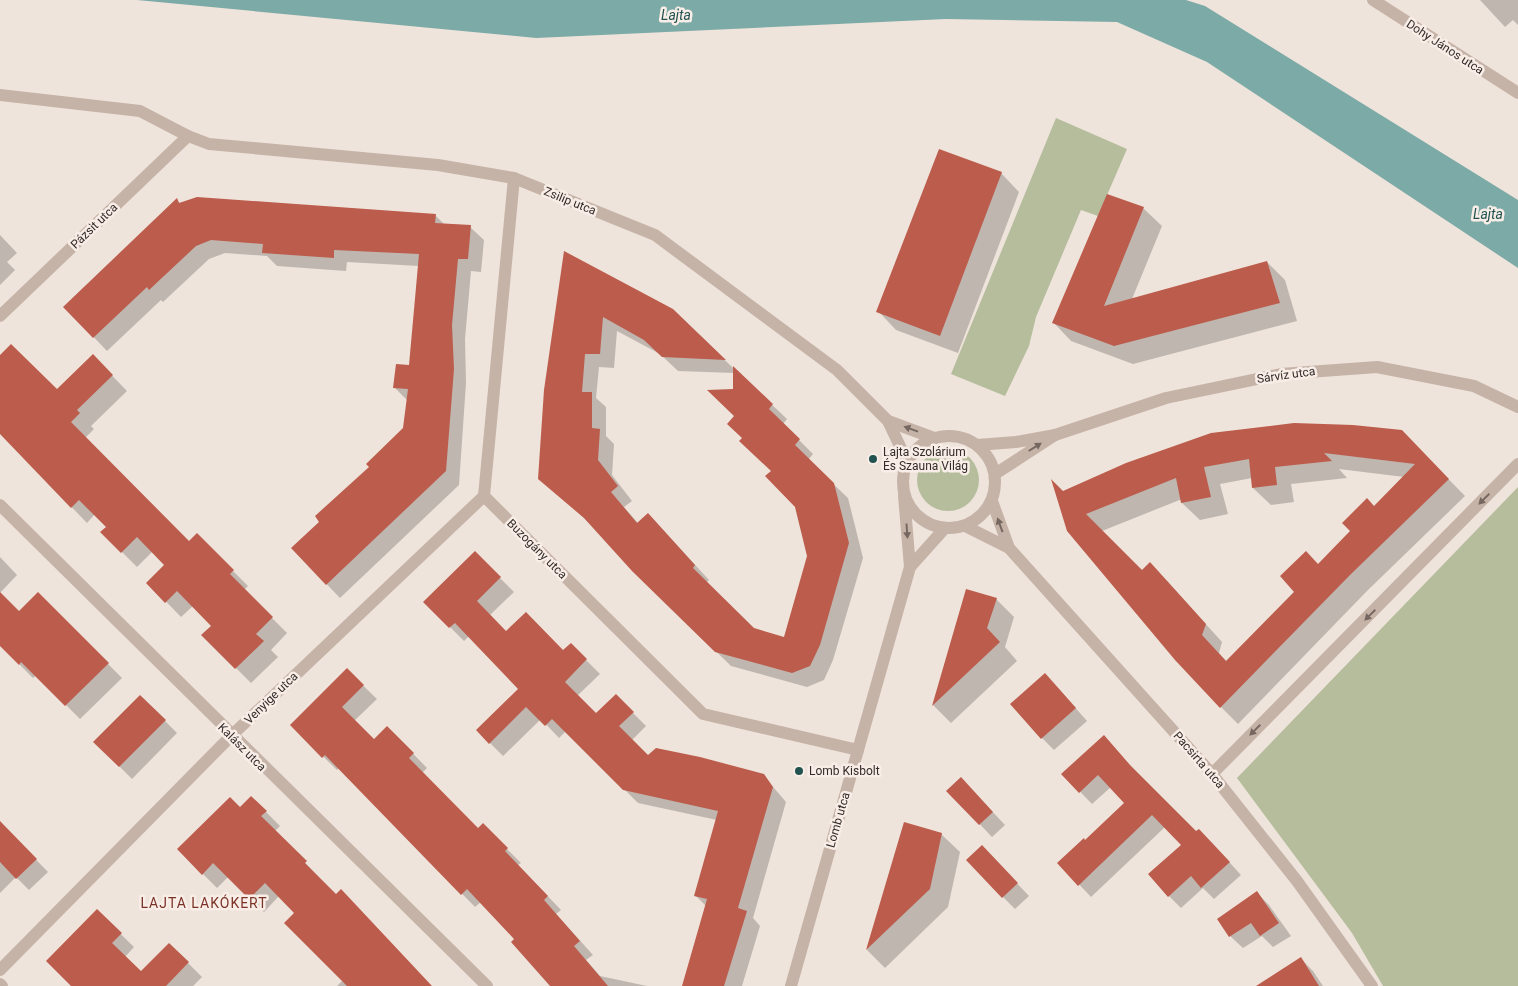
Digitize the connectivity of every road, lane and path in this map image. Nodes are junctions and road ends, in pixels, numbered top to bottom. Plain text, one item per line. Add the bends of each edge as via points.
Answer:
1 (1373, 0) edge
2 (1518, 94) edge
3 (0, 95) edge
4 (188, 136) junction
5 (514, 178) junction
6 (0, 316) edge
7 (1518, 407) edge
8 (888, 421) junction
9 (1055, 435) junction
10 (934, 438) junction
11 (977, 445) junction
12 (907, 461) junction
13 (1518, 464) edge
14 (994, 474) junction
15 (484, 496) junction
16 (904, 496) junction
17 (992, 501) junction
18 (0, 505) edge
19 (965, 526) junction
20 (946, 528) junction
21 (1009, 548) junction
22 (910, 567) junction
23 (232, 736) junction
24 (858, 750) junction
25 (1212, 774) junction
26 (0, 970) edge
27 (487, 986) edge
28 (791, 986) edge
29 (1372, 986) edge

1 - 2 street, Dohy János utca
3 - 4 street, Zsilip utca via 140,111
4 - 5 street, Zsilip utca via 210,144 438,165
4 - 6 street, Pázsit utca
5 - 8 street, Zsilip utca via 655,235 837,370
5 - 15 street
7 - 9 street, Sárvíz utca via 1474,386 1377,367 1282,374 1166,398
10 -> 8 street
8 - 12 street
9 - 11 street
14 -> 9 street
10 - 11 street via 952,435 969,439
10 - 12 street via 918,447
11 - 14 street via 993,465
12 - 16 street via 902,478
13 -> 25 street
14 - 17 street via 996,483
15 - 23 street, Venyige utca
15 - 24 street, Buzogány utca via 703,714
16 - 20 street via 913,512 927,523
16 -> 22 street
17 - 19 street via 981,516
21 -> 17 street
18 - 23 street, Kalász utca
19 - 20 street
19 - 21 street
20 - 22 street
21 - 25 street, Pacsirta utca
22 - 24 street, Lomb utca
23 - 26 street, Venyige utca
23 - 27 street, Kalász utca
24 - 28 street, Lomb utca
25 - 29 street, Pacsirta utca via 1297,881

